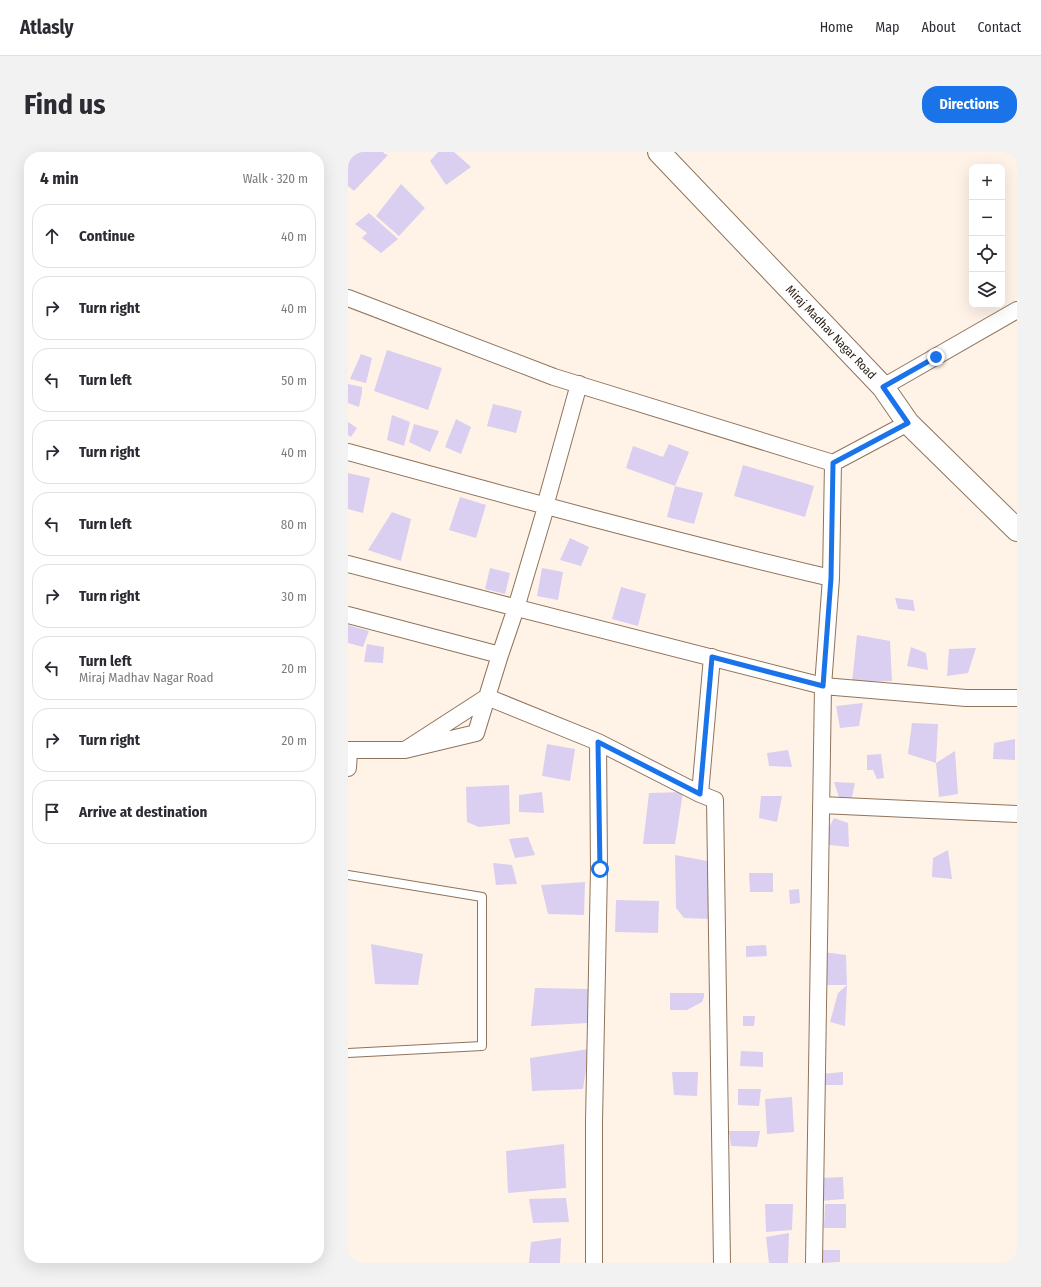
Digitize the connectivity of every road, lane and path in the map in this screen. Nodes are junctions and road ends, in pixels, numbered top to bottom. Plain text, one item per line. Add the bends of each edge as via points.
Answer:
1 (659, 152) edge
2 (348, 298) edge
3 (1017, 310) edge
4 (579, 384) junction
5 (883, 387) junction
6 (908, 423) junction
7 (348, 452) edge
8 (833, 463) junction
9 (546, 507) junction
10 (1017, 530) edge
11 (348, 564) edge
12 (831, 578) junction
13 (516, 608) junction
14 (348, 615) edge
15 (500, 655) junction
16 (712, 657) junction
17 (823, 686) junction
18 (487, 697) junction
19 (1017, 698) edge
20 (598, 742) junction
21 (349, 750) edge
22 (405, 750) junction
23 (348, 768) edge
24 (700, 794) junction
25 (821, 805) junction
26 (1017, 814) edge
27 (348, 875) edge
28 (348, 1053) edge
29 (594, 1263) edge
30 (722, 1263) edge
31 (814, 1263) edge

1 - 5 street, Miraj Madhav Nagar Road
2 - 4 street via 554,377
3 - 5 street
4 - 8 street
4 - 9 street
5 - 6 street, Miraj Madhav Nagar Road
6 - 8 street
6 - 10 street, Miraj Madhav Nagar Road
7 - 9 street
8 - 12 street
9 - 12 street
9 - 13 street
11 - 13 street
12 - 17 street
13 - 15 street
13 - 16 street
14 - 15 street
15 - 18 street
16 - 17 street
16 - 24 street
17 - 19 street via 966,698
17 - 25 street
18 - 20 street
18 - 22 street
18 - 22 street via 476,734
20 - 24 street
20 - 29 street via 600,869 594,1114
21 - 22 street
21 - 23 street
24 - 30 street via 715,800
25 - 26 street
25 - 31 street
27 - 28 lane via 482,897 482,1046

